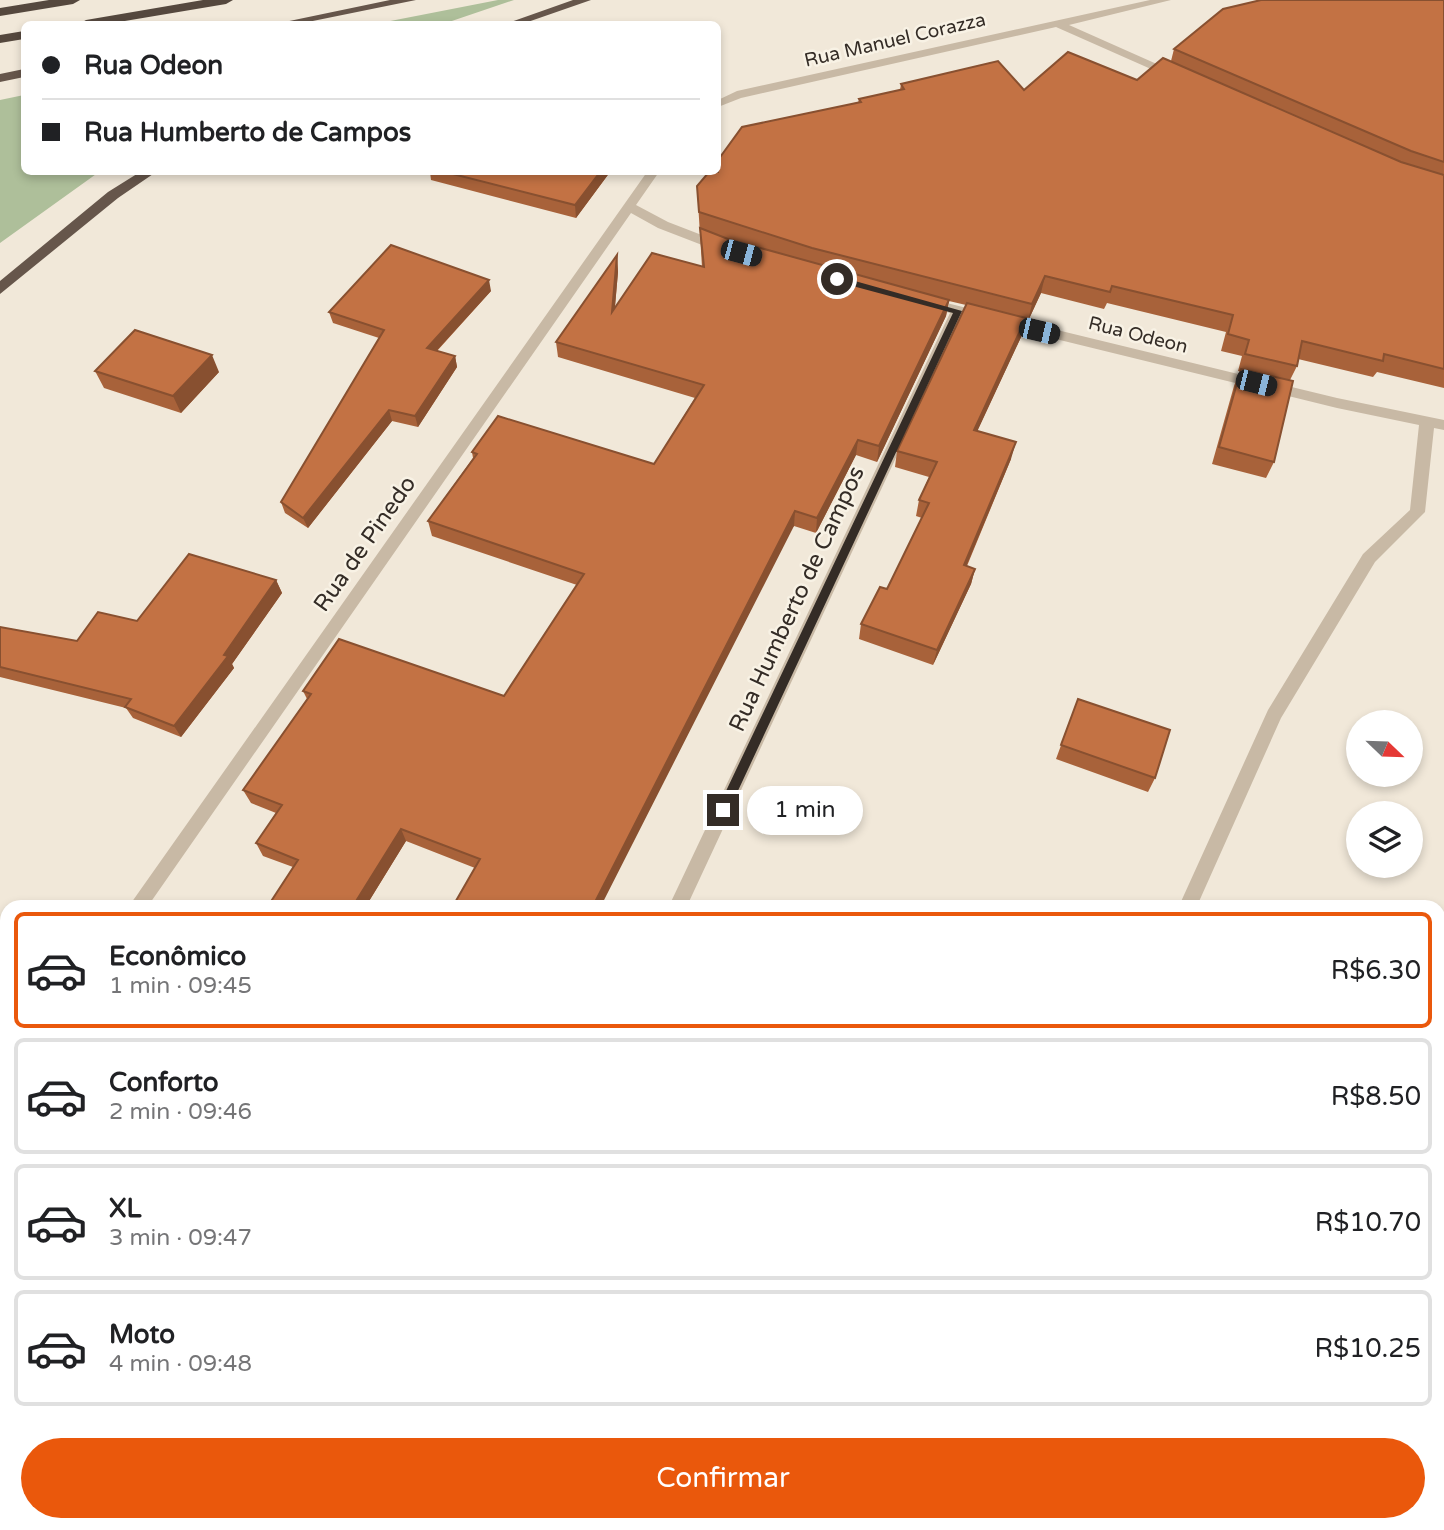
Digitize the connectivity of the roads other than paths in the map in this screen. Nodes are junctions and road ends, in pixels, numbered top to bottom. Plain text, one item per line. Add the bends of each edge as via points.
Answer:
1 (73, 0) edge
2 (226, 0) edge
3 (410, 0) edge
4 (585, 0) edge
5 (1165, 0) edge
6 (0, 12) edge
7 (104, 21) edge
8 (297, 21) edge
9 (520, 21) edge
10 (1058, 24) junction
11 (21, 36) edge
12 (0, 40) edge
13 (21, 74) edge
14 (0, 78) edge
15 (1184, 79) edge
16 (721, 103) edge
17 (144, 175) edge
18 (651, 175) edge
19 (628, 206) junction
20 (729, 250) edge
21 (0, 289) edge
22 (907, 297) edge
23 (958, 311) junction
24 (1427, 421) junction
25 (1444, 425) edge
26 (142, 900) edge
27 (681, 900) edge
28 (1191, 900) edge

1 - 6 highway
2 - 7 highway
3 - 8 highway
4 - 9 highway
5 - 10 street, Rua Manuel Corazza
10 - 15 street
10 - 16 street, Rua Manuel Corazza via 737,95
11 - 12 highway
13 - 14 highway
17 - 21 highway via 113,195
18 - 19 street
19 - 20 street
19 - 26 street, Rua de Pinedo
22 - 23 street, Rua Odeon
23 - 24 street, Rua Odeon
23 - 27 street, Rua Humberto de Campos
24 - 25 street, Rua Odeon
24 - 28 street via 1417,512 1369,558 1275,715

